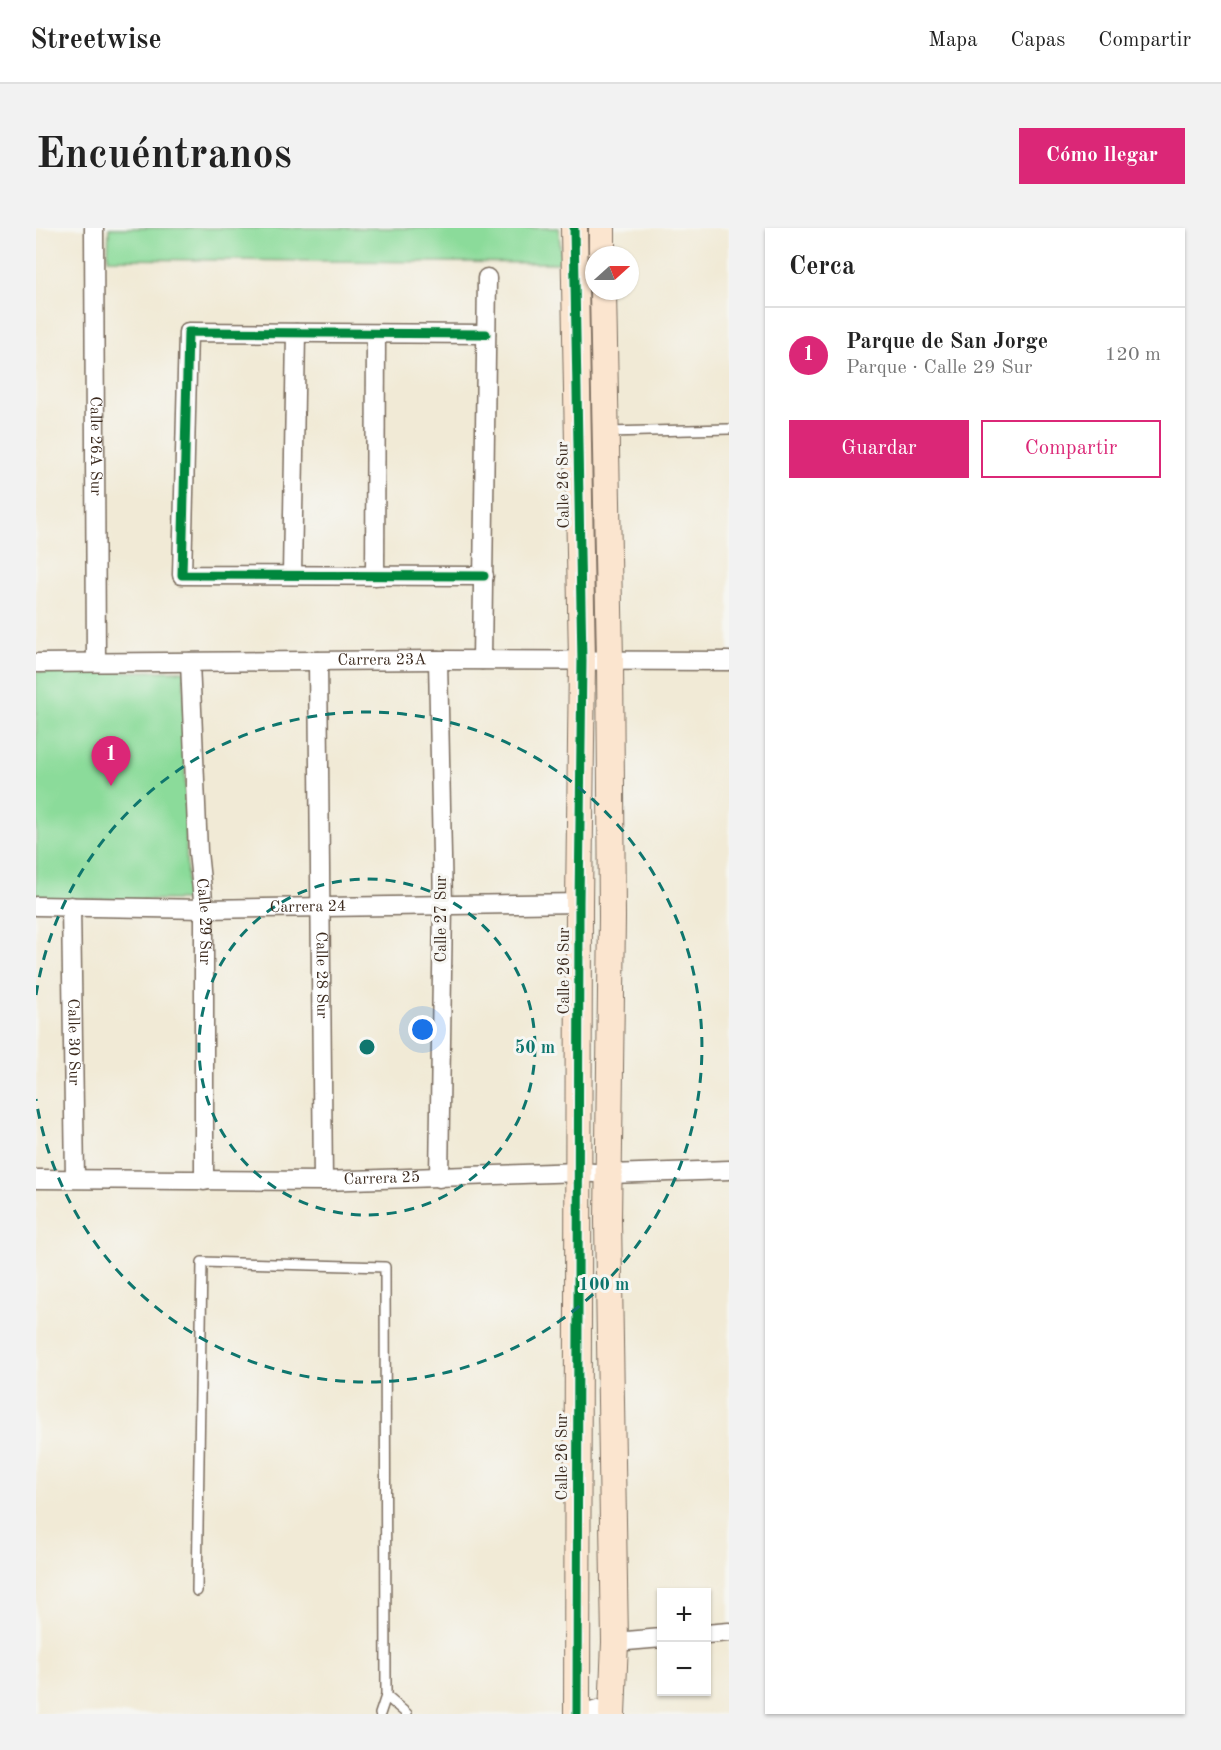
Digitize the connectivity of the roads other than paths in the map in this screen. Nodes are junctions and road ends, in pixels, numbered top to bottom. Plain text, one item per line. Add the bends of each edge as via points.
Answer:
1 (94, 228) edge
2 (574, 228) edge
3 (602, 228) edge
4 (602, 246) edge
5 (487, 278) dead end
6 (603, 300) edge
7 (296, 333) junction
8 (376, 334) junction
9 (486, 334) junction
10 (729, 429) edge
11 (606, 432) junction
12 (292, 575) junction
13 (375, 576) junction
14 (484, 576) junction
15 (438, 660) junction
16 (482, 660) junction
17 (318, 661) junction
18 (582, 661) junction
19 (610, 661) junction
20 (729, 661) edge
21 (96, 662) junction
22 (190, 662) junction
23 (36, 663) edge
24 (579, 903) junction
25 (443, 905) junction
26 (36, 906) edge
27 (71, 906) junction
28 (320, 906) junction
29 (204, 909) junction
30 (729, 1170) edge
31 (580, 1172) junction
32 (610, 1174) junction
33 (75, 1178) junction
34 (439, 1178) junction
35 (36, 1179) edge
36 (204, 1181) junction
37 (323, 1181) junction
38 (197, 1591) dead end
39 (729, 1632) edge
40 (711, 1634) edge
41 (657, 1638) edge
42 (615, 1642) junction
43 (386, 1696) junction
44 (612, 1710) edge
45 (380, 1714) edge
46 (407, 1714) edge
47 (577, 1714) edge
48 (584, 1714) edge

1 - 21 street, Calle 26A Sur
2 - 18 street, Calle 26 Sur
3 - 4 street
5 - 9 street
6 - 11 street
7 - 8 street
7 - 12 street
7 - 12 street via 188,332 182,575
8 - 9 street
8 - 13 street
9 - 14 street
10 - 11 lane
11 - 19 street
12 - 13 street
13 - 14 street
14 - 16 street
15 - 16 street, Carrera 23A
15 - 17 street, Carrera 23A
15 - 25 street, Calle 27 Sur
16 - 18 street, Carrera 23A
17 - 22 street, Carrera 23A
17 - 28 street, Calle 28 Sur
18 - 19 street, Carrera 23A
18 - 24 street, Calle 26 Sur
19 - 20 street, Carrera 23A
19 - 32 street
21 - 22 street, Carrera 23A
21 - 23 street, Carrera 23A
22 - 29 street, Calle 29 Sur
24 - 25 street, Carrera 24
24 - 31 street, Calle 26 Sur
25 - 28 street, Carrera 24
25 - 34 street, Calle 27 Sur
26 - 27 street, Carrera 24
27 - 29 street, Carrera 24
27 - 33 street, Calle 30 Sur
28 - 29 street, Carrera 24
28 - 37 street, Calle 28 Sur
29 - 36 street, Calle 29 Sur
30 - 32 street, Carrera 25
31 - 32 street, Carrera 25
31 - 34 street, Carrera 25
31 - 47 street, Calle 26 Sur
32 - 42 street
33 - 35 street, Carrera 25
33 - 36 street, Carrera 25
34 - 37 street, Carrera 25
36 - 37 street, Carrera 25
38 - 43 lane via 202,1262 385,1267
39 - 40 street
41 - 42 street
42 - 44 street
43 - 45 lane
43 - 46 lane
44 - 48 street

